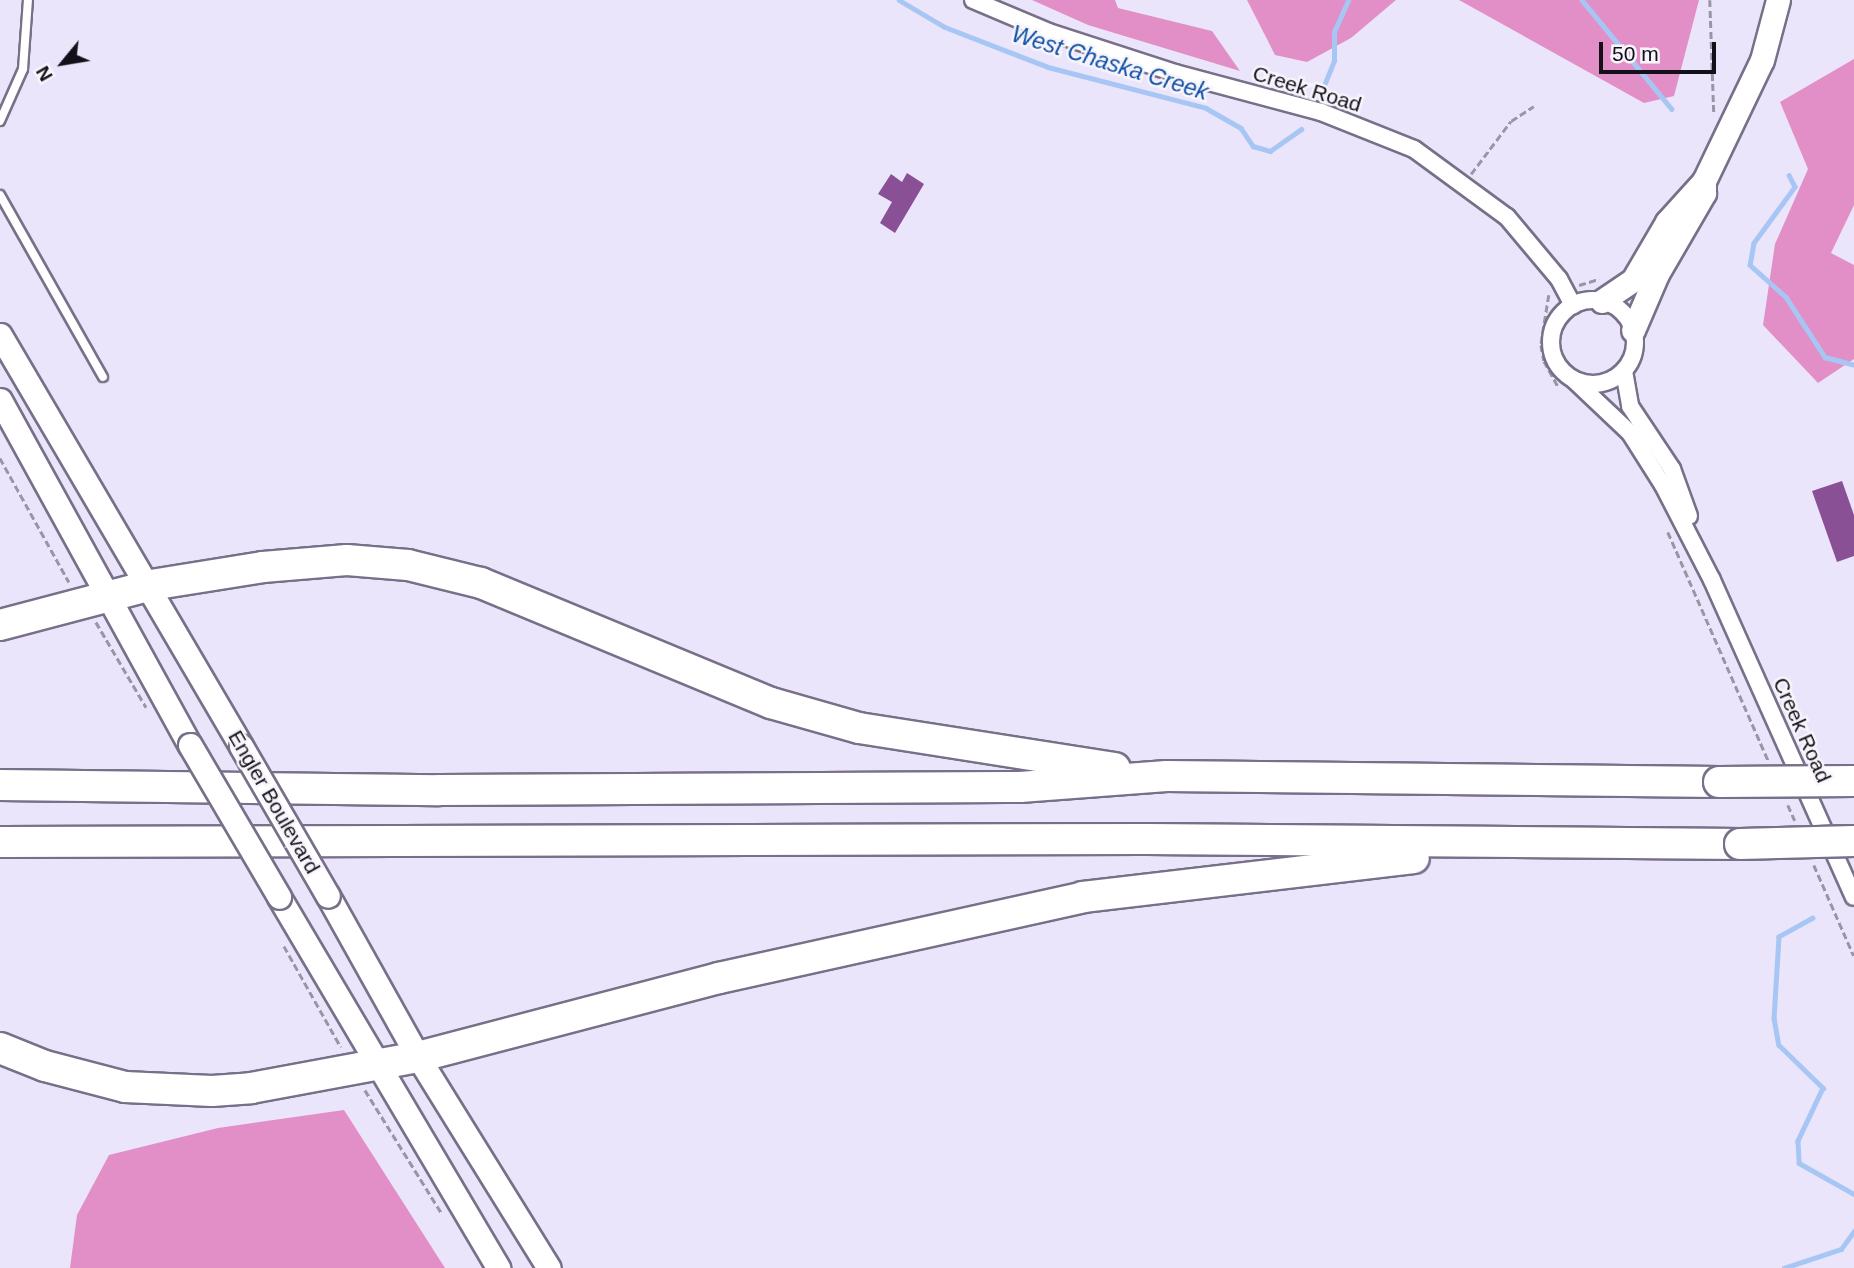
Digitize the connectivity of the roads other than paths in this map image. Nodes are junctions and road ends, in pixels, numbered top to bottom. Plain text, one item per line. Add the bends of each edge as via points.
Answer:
1 (28, 0) edge
2 (974, 0) edge
3 (1778, 0) edge
4 (0, 121) edge
5 (1704, 181) junction
6 (0, 195) edge
7 (1602, 301) junction
8 (1573, 305) junction
9 (1633, 330) junction
10 (0, 335) edge
11 (1624, 371) junction
12 (103, 377) dead end
13 (1571, 387) junction
14 (0, 400) edge
15 (1712, 580) junction
16 (151, 585) junction
17 (101, 608) junction
18 (0, 625) edge
19 (1167, 776) junction
20 (1854, 781) edge
21 (0, 785) edge
22 (1854, 841) edge
23 (0, 842) edge
24 (1573, 842) junction
25 (1854, 897) edge
26 (0, 1048) edge
27 (418, 1057) junction
28 (379, 1065) junction
29 (498, 1268) edge
30 (549, 1268) edge

1 - 4 lane via 23,69
2 - 8 street, Creek Road via 1011,18 1175,74 1333,117 1414,149 1507,217 1557,291
3 - 5 main road via 1762,60
5 - 7 main road via 1682,202 1633,280
5 - 9 main road via 1704,193 1651,285
6 - 12 lane
7 - 8 street
7 - 9 street via 1616,307
8 - 13 street via 1555,323 1551,349
9 - 11 street via 1632,359
10 - 16 main road, Engler Boulevard
11 - 13 street via 1600,384
11 - 15 street, Creek Road via 1630,406 1672,469
13 - 15 street, Creek Road via 1609,411 1647,456
14 - 17 main road, Engler Boulevard
15 - 25 street, Creek Road
16 - 17 highway
16 - 19 highway via 346,559 408,565 481,583 758,698 846,724
16 - 27 main road, Engler Boulevard, bridge
17 - 18 highway
17 - 28 main road, Engler Boulevard, bridge via 190,745
19 - 20 highway, bridge
19 - 21 highway via 1020,787 439,790
22 - 24 highway, bridge
23 - 24 highway
24 - 27 highway via 1297,869 1083,897 719,978
26 - 28 highway via 94,1081 212,1091
27 - 28 highway
27 - 30 main road, Engler Boulevard
28 - 29 main road, Engler Boulevard

